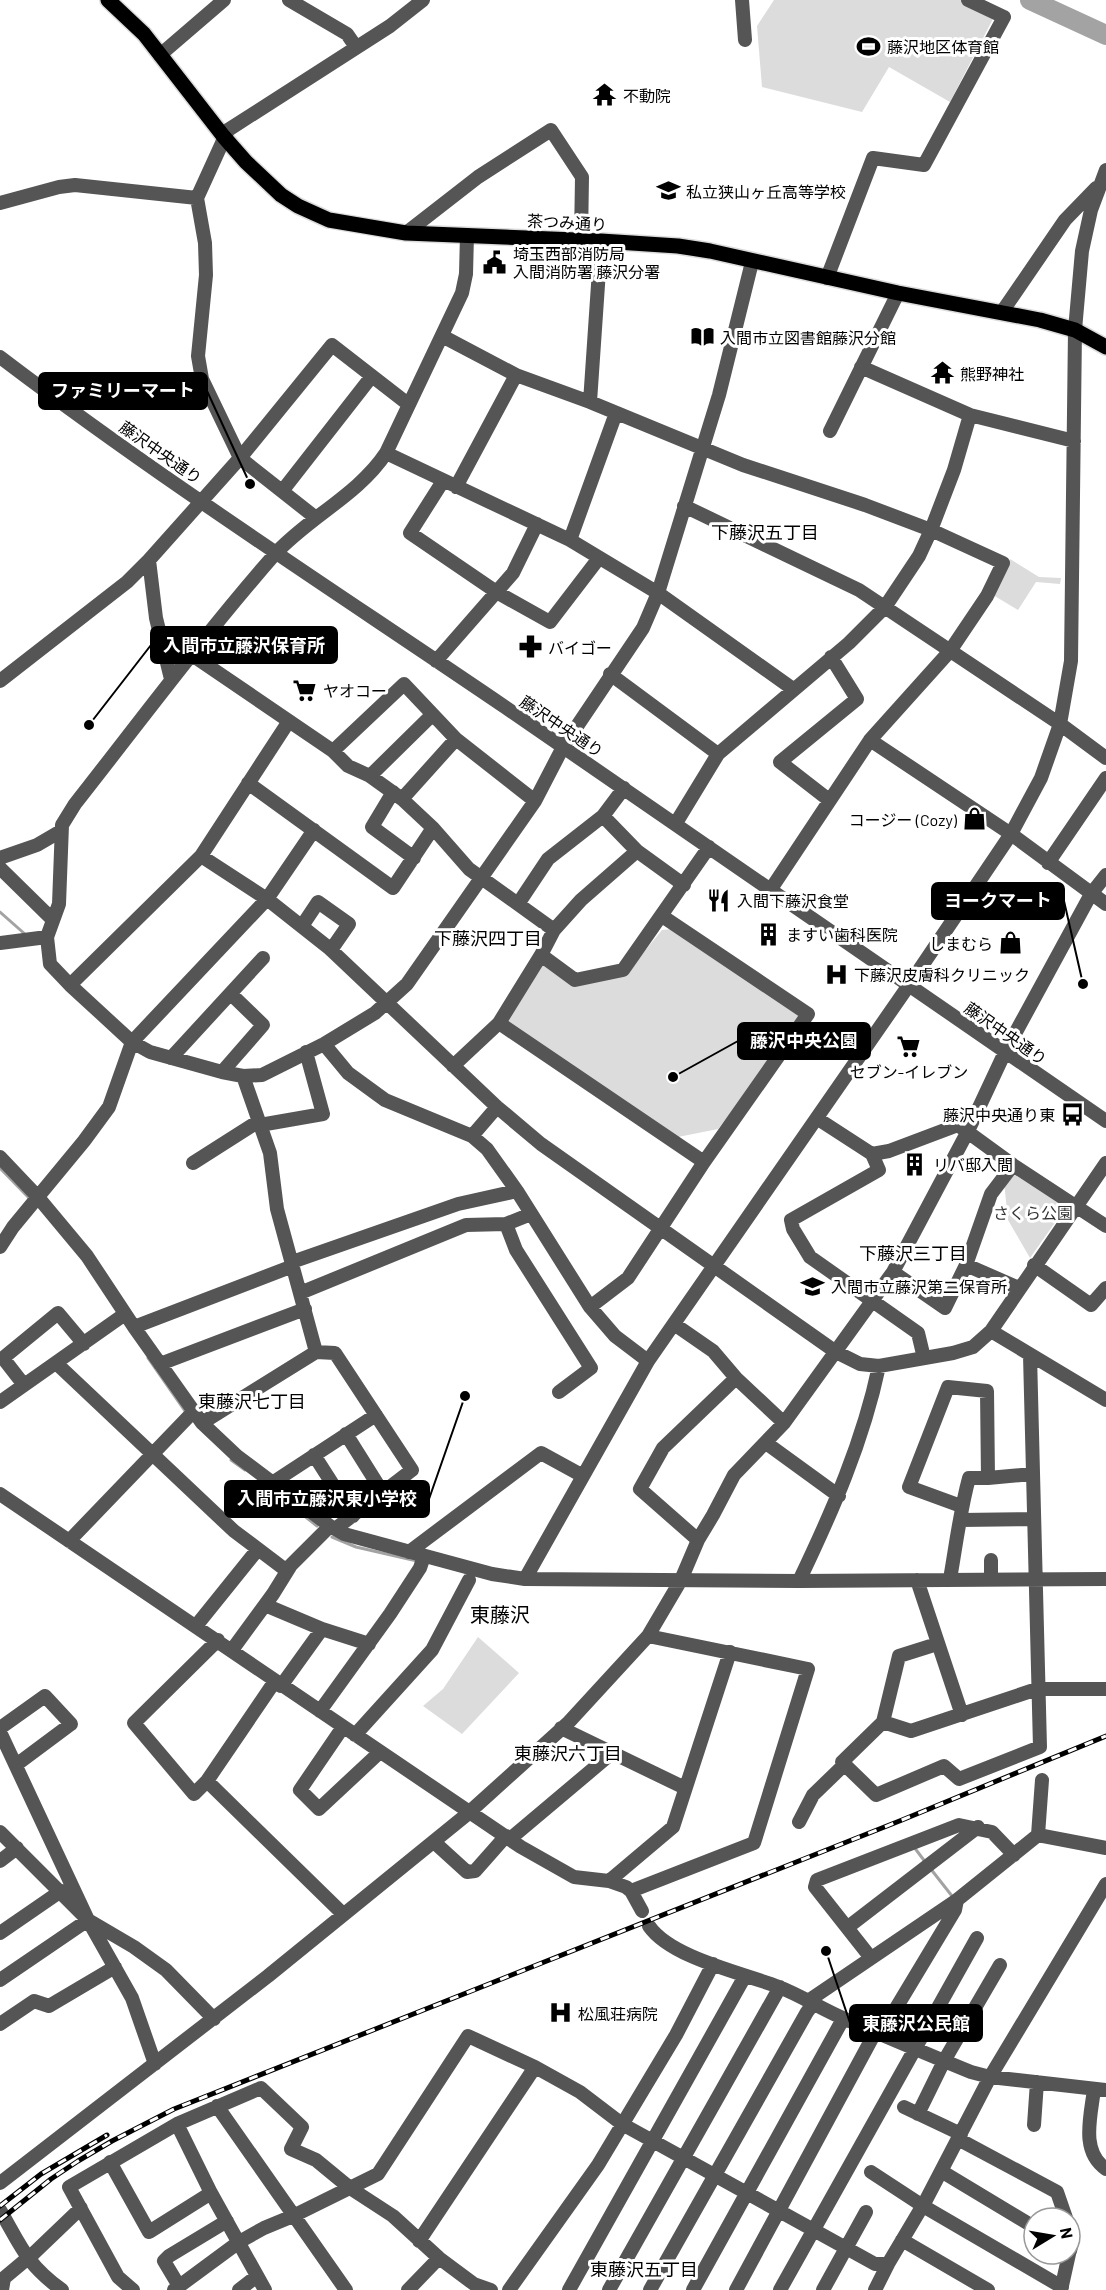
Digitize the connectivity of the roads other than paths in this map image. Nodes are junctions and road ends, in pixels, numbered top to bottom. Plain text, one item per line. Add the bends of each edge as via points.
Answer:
1 (108, 0) edge
2 (224, 0) edge
3 (289, 0) edge
4 (423, 0) edge
5 (742, 0) edge
6 (968, 0) edge
7 (746, 40) dead end
8 (356, 47) junction
9 (160, 55) junction
10 (224, 137) junction
11 (1106, 170) edge
12 (1100, 184) junction
13 (197, 198) junction
14 (0, 203) edge
15 (406, 232) junction
16 (467, 235) junction
17 (581, 240) junction
18 (601, 241) junction
19 (753, 262) junction
20 (826, 278) junction
21 (898, 293) junction
22 (1002, 312) junction
23 (1075, 330) junction
24 (442, 336) junction
25 (1106, 347) edge
26 (0, 357) edge
27 (861, 367) junction
28 (516, 375) junction
29 (372, 376) junction
30 (590, 402) junction
31 (408, 404) junction
32 (616, 413) junction
33 (970, 415) junction
34 (830, 431) dead end
35 (1074, 441) junction
36 (703, 448) junction
37 (386, 453) junction
38 (240, 458) junction
39 (443, 481) junction
40 (456, 487) junction
41 (283, 490) junction
42 (203, 501) junction
43 (684, 506) junction
44 (316, 518) junction
45 (537, 524) junction
46 (931, 530) junction
47 (570, 540) junction
48 (277, 552) junction
49 (599, 558) junction
50 (149, 560) junction
51 (498, 592) junction
52 (658, 593) junction
53 (885, 608) junction
54 (950, 651) junction
55 (192, 655) junction
56 (831, 657) junction
57 (436, 661) junction
58 (610, 674) junction
59 (171, 680) junction
60 (0, 681) edge
61 (793, 688) junction
62 (432, 715) junction
63 (289, 721) junction
64 (1060, 724) junction
65 (456, 739) junction
66 (870, 740) junction
67 (563, 747) junction
68 (333, 751) junction
69 (718, 754) junction
70 (1106, 758) edge
71 (370, 776) junction
72 (1106, 778) edge
73 (248, 783) junction
74 (624, 788) junction
75 (397, 796) junction
76 (829, 800) junction
77 (535, 801) junction
78 (603, 816) junction
79 (676, 824) junction
80 (433, 828) junction
81 (314, 830) junction
82 (62, 831) junction
83 (1011, 834) junction
84 (709, 847) junction
85 (637, 851) junction
86 (201, 856) junction
87 (0, 858) edge
88 (414, 858) junction
89 (1048, 863) junction
90 (0, 868) edge
91 (1106, 875) edge
92 (481, 877) junction
93 (684, 885) junction
94 (771, 889) junction
95 (1091, 894) junction
96 (267, 899) junction
97 (518, 904) junction
98 (1106, 904) edge
99 (662, 916) junction
100 (53, 920) junction
101 (302, 926) junction
102 (554, 930) junction
103 (47, 937) junction
104 (0, 943) edge
105 (331, 950) junction
106 (541, 956) junction
107 (263, 958) dead end
108 (70, 985) junction
109 (909, 985) junction
110 (231, 994) junction
111 (387, 1004) junction
112 (499, 1023) junction
113 (132, 1042) junction
114 (324, 1044) junction
115 (306, 1052) junction
116 (1005, 1052) junction
117 (171, 1058) junction
118 (453, 1066) junction
119 (222, 1072) junction
120 (243, 1076) junction
121 (497, 1107) junction
122 (818, 1119) junction
123 (1106, 1121) edge
124 (259, 1123) junction
125 (968, 1131) junction
126 (472, 1136) junction
127 (872, 1154) junction
128 (0, 1157) edge
129 (704, 1162) junction
130 (193, 1163) dead end
131 (1106, 1163) edge
132 (1013, 1165) junction
133 (517, 1191) junction
134 (37, 1196) junction
135 (1076, 1204) junction
136 (531, 1214) junction
137 (506, 1224) junction
138 (1106, 1226) edge
139 (660, 1228) junction
140 (0, 1247) edge
141 (292, 1264) junction
142 (966, 1265) junction
143 (1034, 1265) junction
144 (713, 1266) junction
145 (893, 1272) junction
146 (1019, 1288) junction
147 (1106, 1288) edge
148 (300, 1293) junction
149 (872, 1302) junction
150 (590, 1307) junction
151 (305, 1309) junction
152 (125, 1314) junction
153 (674, 1324) junction
154 (134, 1327) junction
155 (991, 1331) junction
156 (84, 1344) junction
157 (316, 1352) junction
158 (836, 1352) junction
159 (1030, 1355) junction
160 (924, 1358) junction
161 (648, 1361) junction
162 (56, 1364) junction
163 (160, 1364) junction
164 (879, 1366) junction
165 (736, 1378) junction
166 (24, 1385) junction
167 (559, 1392) dead end
168 (1106, 1400) edge
169 (0, 1402) edge
170 (376, 1415) junction
171 (198, 1418) junction
172 (784, 1424) junction
173 (346, 1434) junction
174 (766, 1443) junction
175 (152, 1455) junction
176 (314, 1455) junction
177 (1033, 1474) junction
178 (583, 1476) junction
179 (988, 1478) junction
180 (272, 1483) junction
181 (383, 1493) junction
182 (0, 1494) edge
183 (839, 1496) junction
184 (961, 1513) junction
185 (353, 1516) junction
186 (1034, 1519) junction
187 (333, 1528) junction
188 (698, 1540) junction
189 (69, 1541) junction
190 (258, 1550) junction
191 (409, 1552) junction
192 (424, 1556) junction
193 (991, 1560) dead end
194 (287, 1571) junction
195 (525, 1579) junction
196 (950, 1579) junction
197 (991, 1579) junction
198 (1106, 1579) edge
199 (470, 1580) dead end
200 (681, 1580) junction
201 (917, 1580) junction
202 (1036, 1580) junction
203 (799, 1581) junction
204 (265, 1605) junction
205 (196, 1626) junction
206 (322, 1629) junction
207 (648, 1636) junction
208 (218, 1640) junction
209 (369, 1644) junction
210 (938, 1644) junction
211 (232, 1650) junction
212 (730, 1652) junction
213 (278, 1684) junction
214 (1038, 1689) junction
215 (1106, 1689) edge
216 (320, 1710) junction
217 (962, 1714) junction
218 (883, 1722) junction
219 (343, 1726) junction
220 (561, 1728) junction
221 (0, 1730) edge
222 (355, 1735) junction
223 (380, 1752) junction
224 (612, 1753) junction
225 (16, 1765) junction
226 (844, 1765) junction
227 (1042, 1780) dead end
228 (207, 1781) junction
229 (685, 1788) junction
230 (469, 1812) junction
231 (799, 1822) dead end
232 (978, 1827) junction
233 (0, 1832) edge
234 (1038, 1835) junction
235 (508, 1838) junction
236 (434, 1842) junction
237 (17, 1848) junction
238 (1106, 1848) edge
239 (1014, 1855) junction
240 (0, 1861) edge
241 (609, 1881) junction
242 (1106, 1884) edge
243 (61, 1891) junction
244 (631, 1892) junction
245 (957, 1900) junction
246 (1101, 1903) edge
247 (642, 1911) dead end
248 (343, 1914) junction
249 (88, 1920) junction
250 (649, 1926) dead end
251 (848, 1927) junction
252 (0, 1934) edge
253 (977, 1938) dead end
254 (871, 1958) junction
255 (713, 1964) junction
256 (1000, 1965) dead end
257 (115, 1967) junction
258 (745, 1976) junction
259 (0, 1980) edge
260 (780, 1987) junction
261 (811, 2002) junction
262 (214, 2019) junction
263 (843, 2019) junction
264 (0, 2025) edge
265 (879, 2032) junction
266 (914, 2049) junction
267 (944, 2061) junction
268 (155, 2064) junction
269 (534, 2067) junction
270 (990, 2077) junction
271 (1037, 2082) junction
272 (1100, 2089) edge
273 (217, 2106) junction
274 (904, 2107) dead end
275 (918, 2114) junction
276 (177, 2124) junction
277 (622, 2124) junction
278 (1034, 2125) dead end
279 (959, 2137) junction
280 (652, 2140) junction
281 (683, 2157) junction
282 (110, 2162) junction
283 (1106, 2169) edge
284 (941, 2171) junction
285 (871, 2172) dead end
286 (714, 2174) junction
287 (0, 2183) edge
288 (350, 2188) junction
289 (747, 2192) junction
290 (211, 2193) junction
291 (923, 2206) junction
292 (1062, 2206) edge
293 (81, 2208) junction
294 (0, 2210) edge
295 (780, 2210) junction
296 (866, 2212) dead end
297 (293, 2216) junction
298 (1022, 2220) edge
299 (227, 2221) junction
300 (815, 2229) junction
301 (902, 2240) junction
302 (419, 2241) junction
303 (239, 2242) junction
304 (846, 2247) junction
305 (439, 2258) junction
306 (27, 2259) junction
307 (888, 2264) junction
308 (1067, 2266) edge
309 (257, 2276) junction
310 (2, 2281) edge
311 (177, 2288) edge
312 (1062, 2289) edge
313 (62, 2290) edge
314 (133, 2290) edge
315 (238, 2290) edge
316 (266, 2290) edge
317 (346, 2290) edge
318 (408, 2290) edge
319 (491, 2290) edge
320 (509, 2290) edge
321 (569, 2290) edge
322 (609, 2290) edge
323 (650, 2290) edge
324 (693, 2290) edge
325 (736, 2290) edge
326 (780, 2290) edge
327 (823, 2290) edge
328 (875, 2290) edge
329 (988, 2290) edge

1 - 9 main road, 茶つみ通り
2 - 9 street
3 - 8 street via 347,34
4 - 8 street
5 - 7 street
6 - 20 street via 1004,17 924,165 873,158
8 - 10 street via 228,130
9 - 10 main road, 茶つみ通り
10 - 13 street
10 - 15 main road, 茶つみ通り via 263,179 298,206 329,220
11 - 12 street
12 - 22 street via 1065,220
12 - 23 street via 1082,251
13 - 14 street via 75,185
13 - 38 street via 206,243 199,368
15 - 16 main road, 茶つみ通り
15 - 17 street via 478,177 551,130 582,177
16 - 17 main road, 茶つみ通り
16 - 24 street via 462,293
17 - 18 main road, 茶つみ通り
18 - 19 main road, 茶つみ通り via 678,246
18 - 30 street
19 - 20 main road, 茶つみ通り
19 - 36 street
20 - 21 main road, 茶つみ通り
21 - 22 main road, 茶つみ通り
21 - 27 street
22 - 23 main road, 茶つみ通り
23 - 25 main road, 茶つみ通り
23 - 35 street
24 - 28 street
24 - 31 street
26 - 42 street, 藤沢中央通り
27 - 33 street
27 - 34 street
28 - 30 street
28 - 40 street
29 - 31 street
29 - 38 street via 332,345
29 - 41 street
30 - 32 street
31 - 37 street
32 - 36 street
32 - 47 street
33 - 35 street
33 - 46 street
35 - 64 street via 1071,661
36 - 43 street
36 - 46 street
37 - 39 street
37 - 44 street via 374,471
38 - 41 street
38 - 42 street
39 - 40 street
39 - 51 street via 410,533
40 - 45 street
41 - 44 street
42 - 48 street, 藤沢中央通り
42 - 50 street
43 - 52 street
43 - 53 street via 859,590
44 - 48 street
45 - 47 street
45 - 51 street via 513,573
46 - 53 street
46 - 54 street via 1003,563 987,596
47 - 49 street
48 - 55 street
48 - 57 street, 藤沢中央通り
49 - 51 street via 550,622
49 - 52 street
50 - 59 street via 156,618
50 - 60 street via 127,582
51 - 57 street
52 - 58 street via 643,628
52 - 61 street
53 - 54 street
53 - 56 street
54 - 64 street
54 - 66 street
55 - 59 street
55 - 63 street
56 - 61 street
56 - 76 street via 857,699 780,762
57 - 67 street, 藤沢中央通り
58 - 67 street
58 - 69 street
59 - 82 street via 75,804
61 - 69 street
62 - 65 street
62 - 68 street via 404,684
62 - 71 street
63 - 68 street
63 - 73 street
64 - 70 street
64 - 83 street via 1041,777
65 - 75 street
65 - 77 street
66 - 76 street
66 - 83 street
67 - 74 street, 藤沢中央通り
67 - 77 street
68 - 71 street via 348,766
69 - 79 street
71 - 75 street
72 - 89 street
73 - 81 street
73 - 86 street
74 - 78 street
74 - 79 street, 藤沢中央通り
75 - 80 street
75 - 88 street via 372,827
76 - 94 street
77 - 92 street
78 - 85 street
78 - 97 street via 548,859
79 - 84 street, 藤沢中央通り
80 - 88 street
80 - 92 street via 468,869
81 - 88 street via 393,888
81 - 96 street
82 - 87 street
82 - 100 street via 59,904
83 - 89 street
83 - 109 street
84 - 93 street
84 - 94 street, 藤沢中央通り
85 - 93 street
85 - 102 street via 581,900
86 - 96 street
86 - 108 street
89 - 95 street
90 - 100 street
91 - 95 street
92 - 97 street
92 - 111 street via 407,984
93 - 99 street
94 - 109 street, 藤沢中央通り
95 - 98 street
95 - 116 street
96 - 101 street
96 - 113 street
97 - 102 street
99 - 106 street via 623,970 575,980
99 - 129 street via 807,1014
100 - 103 street
101 - 105 street
101 - 105 street via 318,902 349,924
102 - 106 street
103 - 104 street
103 - 108 street via 50,964
105 - 111 street
106 - 112 street
107 - 110 street
108 - 113 street
109 - 116 street, 藤沢中央通り
109 - 122 street
110 - 117 street
110 - 119 street via 263,1025
111 - 114 street
111 - 118 street
112 - 118 street
112 - 129 street
113 - 117 street
113 - 134 street via 109,1107
114 - 115 street
114 - 126 street via 348,1073 384,1100
115 - 120 street via 262,1075
115 - 124 street via 323,1114
116 - 123 street, 藤沢中央通り
116 - 125 street
117 - 119 street
118 - 121 street
119 - 120 street
120 - 124 street
121 - 126 street
121 - 139 street via 541,1144
122 - 127 street
122 - 144 street
124 - 130 street
124 - 141 street via 270,1153 277,1209
125 - 127 street via 958,1125
125 - 132 street
125 - 145 street
126 - 133 street
127 - 149 street via 879,1170 791,1220 810,1257
128 - 134 street
129 - 139 street
131 - 135 street
132 - 135 street
132 - 142 street via 991,1194
133 - 136 street
133 - 141 street via 458,1204
134 - 140 street
134 - 152 street via 87,1256
135 - 138 street
135 - 143 street
136 - 137 street
136 - 150 street
137 - 148 street via 466,1225
137 - 167 street via 516,1250 591,1368
139 - 144 street
139 - 150 street via 628,1278
141 - 148 street
141 - 154 street
142 - 145 street via 945,1308
142 - 146 street
143 - 146 street
143 - 147 street via 1091,1305
144 - 153 street
144 - 158 street
145 - 149 street
146 - 155 street
148 - 151 street
149 - 158 street
149 - 160 street via 918,1333
150 - 161 street via 615,1336
151 - 157 street
151 - 163 street
152 - 154 street
152 - 156 street
153 - 161 street
153 - 165 street via 713,1351
154 - 163 street
155 - 159 street
155 - 160 street via 973,1347
156 - 162 street
156 - 166 street via 58,1313 3,1358
157 - 170 street via 335,1353
157 - 171 street
158 - 164 street via 860,1364
158 - 172 street
159 - 168 street
159 - 177 street
160 - 164 street
161 - 178 street
162 - 166 street
162 - 175 street
163 - 171 street
164 - 183 street via 872,1401
165 - 172 street
165 - 188 street via 663,1448 640,1489
166 - 169 street
170 - 173 street
170 - 181 street via 412,1470
171 - 175 street
171 - 180 street
172 - 174 street
173 - 176 street
173 - 181 street
174 - 183 street
174 - 188 street via 734,1475
175 - 189 street
175 - 190 street
176 - 180 street
176 - 185 street
177 - 179 street
177 - 186 street
178 - 191 street via 541,1453
178 - 195 street
179 - 184 street via 969,1478
179 - 184 street via 987,1391 948,1387 909,1487
180 - 187 street
181 - 185 street
182 - 189 street
183 - 203 street
184 - 186 street
184 - 196 street
185 - 187 street
186 - 202 street
187 - 191 street
187 - 194 street
188 - 200 street
189 - 205 street
190 - 194 street
190 - 205 street
191 - 192 street
192 - 195 street
192 - 209 street
193 - 197 street
194 - 204 street
195 - 200 street
196 - 197 street
196 - 201 street
197 - 202 street
198 - 202 street
199 - 222 street via 432,1650
200 - 203 street
200 - 207 street
201 - 203 street
201 - 210 street
202 - 214 street
204 - 206 street
204 - 211 street
205 - 208 street
206 - 209 street
206 - 213 street
207 - 212 street
207 - 220 street
208 - 211 street
208 - 228 street via 134,1723 194,1794
209 - 216 street
210 - 217 street
210 - 218 street via 899,1656
211 - 213 street
212 - 229 street
212 - 244 street via 808,1669 754,1843
213 - 216 street
213 - 228 street
214 - 215 street
214 - 217 street
214 - 226 street via 1040,1747 959,1779 944,1766 876,1795
216 - 219 street
217 - 218 street via 911,1731
218 - 226 street via 842,1762
219 - 222 street
219 - 223 street via 300,1790 319,1809
220 - 224 street
220 - 230 street
221 - 225 street
221 - 225 street via 45,1696 71,1724
222 - 223 street
223 - 230 street
224 - 229 street
224 - 235 street
225 - 249 street
226 - 231 street via 813,1795
227 - 234 street
228 - 248 street
229 - 241 street via 673,1827
230 - 235 street
230 - 236 street
232 - 239 street via 992,1832
232 - 251 street
232 - 251 street via 959,1825 817,1880 815,1887
233 - 237 street
234 - 238 street
234 - 239 street
235 - 236 street via 475,1872 467,1872
235 - 241 street via 574,1877
236 - 248 street
237 - 240 street
237 - 243 street
239 - 245 street
241 - 244 street
242 - 246 street
243 - 249 street
243 - 252 street
244 - 247 street
245 - 254 street
245 - 265 street via 955,1910
246 - 270 street
248 - 262 street
249 - 257 street
249 - 259 street
249 - 262 street via 166,1970
250 - 255 street via 663,1940
251 - 254 street
253 - 266 street
254 - 261 street
255 - 258 street
255 - 277 street
256 - 267 street
257 - 264 street via 49,2006 34,2001
257 - 268 street via 132,1998
258 - 260 street
258 - 280 street
260 - 261 street
260 - 281 street
261 - 263 street
261 - 286 street
262 - 268 street
263 - 265 street
263 - 289 street
265 - 266 street
265 - 295 street
266 - 267 street
266 - 300 street
267 - 270 street
267 - 275 street
268 - 287 street
269 - 277 street via 580,2092
269 - 288 street via 468,2036 378,2174
269 - 302 street
270 - 271 street
270 - 279 street
271 - 272 street
271 - 278 street
272 - 283 street via 1089,2139 1093,2155
273 - 276 street
273 - 288 street via 261,2088 302,2127 291,2149 316,2160
273 - 297 street
274 - 275 street
275 - 279 street
276 - 282 street
276 - 290 street
277 - 280 street
277 - 320 street via 598,2165
279 - 284 street
279 - 292 street via 1057,2192
280 - 281 street
280 - 321 street
281 - 286 street
281 - 322 street
282 - 290 street via 149,2232
282 - 293 street via 69,2187
284 - 291 street
284 - 298 street
285 - 291 street
286 - 289 street
286 - 323 street
288 - 297 street
288 - 302 street via 393,2216
289 - 295 street
289 - 324 street
290 - 299 street
291 - 301 street
291 - 312 street
293 - 306 street
293 - 314 street via 118,2277
294 - 306 street
295 - 300 street
295 - 325 street
296 - 304 street
297 - 303 street
297 - 317 street
299 - 303 street
299 - 311 street via 164,2261
300 - 304 street
300 - 326 street
301 - 307 street
301 - 329 street
302 - 305 street
303 - 309 street
303 - 311 street
304 - 307 street via 875,2264
304 - 327 street
305 - 318 street
305 - 319 street
306 - 310 street
306 - 313 street
307 - 328 street
308 - 312 street
309 - 315 street
309 - 316 street

